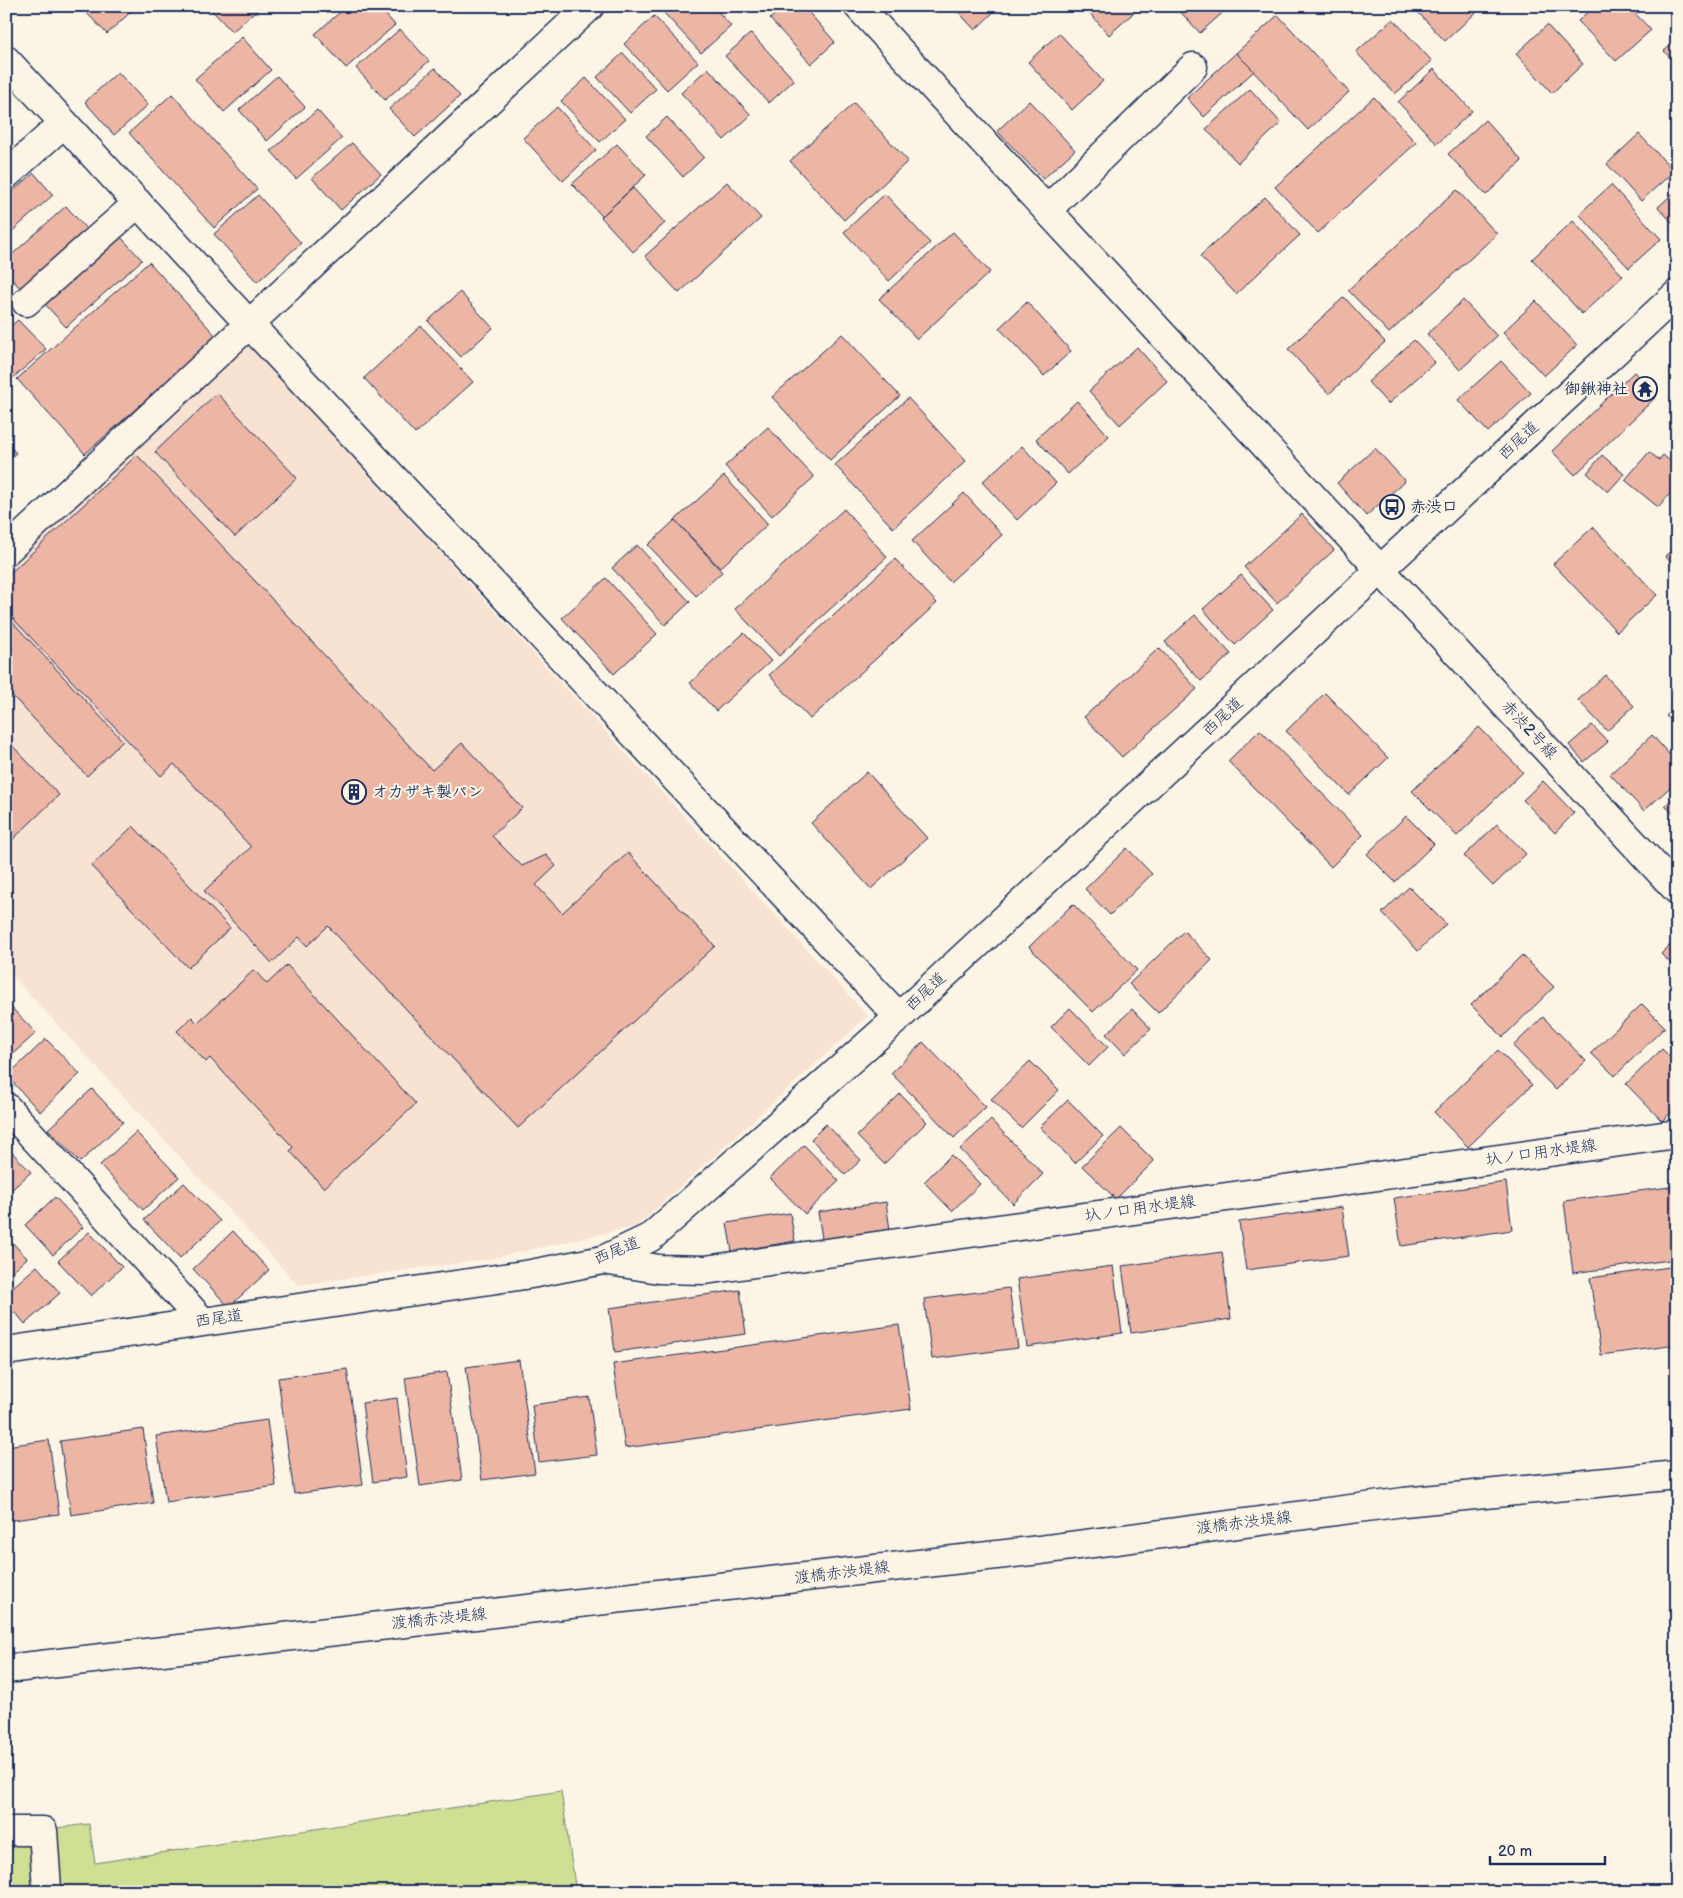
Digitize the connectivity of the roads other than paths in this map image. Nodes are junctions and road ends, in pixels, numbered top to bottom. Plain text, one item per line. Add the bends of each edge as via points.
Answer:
1 (590, 6) edge
2 (858, 6) edge
3 (1193, 67) dead end
4 (10, 72) edge
5 (64, 123) junction
6 (6, 174) edge
7 (138, 203) junction
8 (1047, 210) junction
9 (1677, 294) edge
10 (26, 302) dead end
11 (250, 325) junction
12 (6, 551) edge
13 (1381, 570) junction
14 (1676, 886) edge
15 (899, 1018) junction
16 (6, 1107) edge
17 (1677, 1134) edge
18 (603, 1260) junction
19 (202, 1321) junction
20 (6, 1351) edge
21 (1677, 1475) edge
22 (6, 1669) edge
23 (6, 1831) edge
24 (46, 1889) dead end

1 - 11 street
2 - 8 street, 赤渋2号線
3 - 8 street
4 - 5 street
5 - 6 street
5 - 7 street
7 - 10 street
7 - 11 street
8 - 13 street, 赤渋2号線
9 - 13 street, 西尾道
11 - 12 street
11 - 15 street
13 - 14 street, 赤渋2号線
13 - 15 street, 西尾道
15 - 18 street, 西尾道 via 651,1237
16 - 19 street
17 - 18 street, 圦ノ口用水堤線 via 704,1270 659,1269
18 - 19 street, 西尾道 via 531,1274
19 - 20 street, 西尾道
21 - 22 street, 渡橋赤渋堤線 via 1404,1502 1030,1551
23 - 24 street via 43,1832

